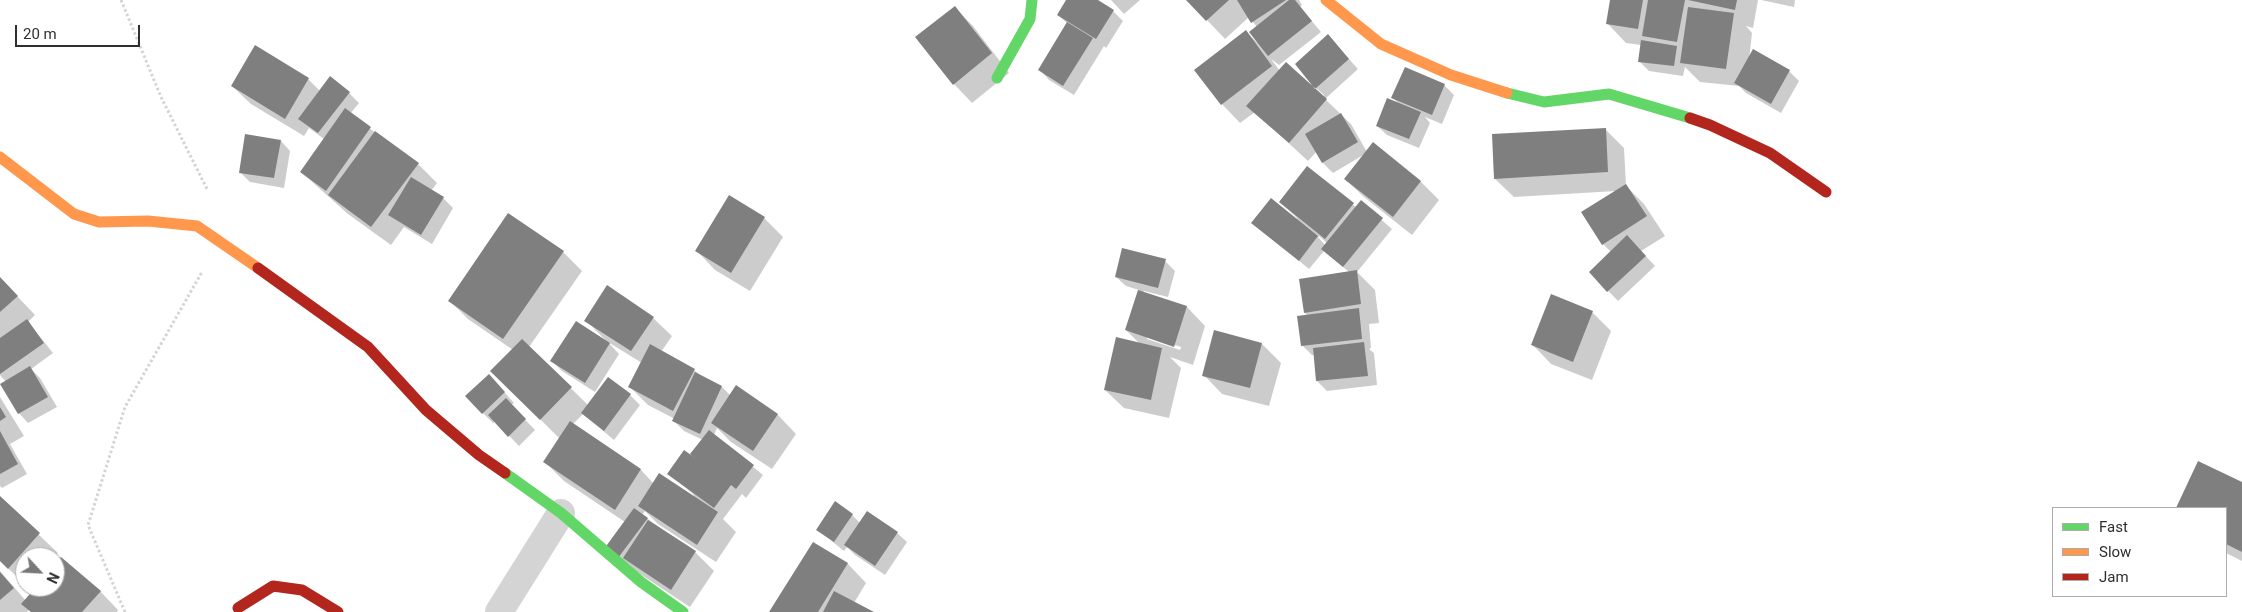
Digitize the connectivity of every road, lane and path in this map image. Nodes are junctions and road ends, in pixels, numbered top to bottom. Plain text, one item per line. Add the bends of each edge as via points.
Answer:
1 (121, 0) edge
2 (1032, 0) edge
3 (1326, 0) edge
4 (997, 78) dead end
5 (0, 157) edge
6 (1826, 192) dead end
7 (221, 241) junction
8 (561, 512) junction
9 (238, 608) dead end
10 (125, 612) edge
11 (338, 612) edge
12 (499, 612) edge
13 (683, 612) edge

1 - 7 path via 161,98 210,196
2 - 4 street via 1030,19
3 - 6 street via 1381,44 1450,75 1544,102 1609,94 1670,111 1770,153
5 - 7 street via 74,214 99,222 148,221 197,226
7 - 8 street via 368,347 426,410 472,449
7 - 10 path via 125,407 88,525
8 - 12 street
8 - 13 street via 641,582
9 - 11 street via 273,586 302,590

